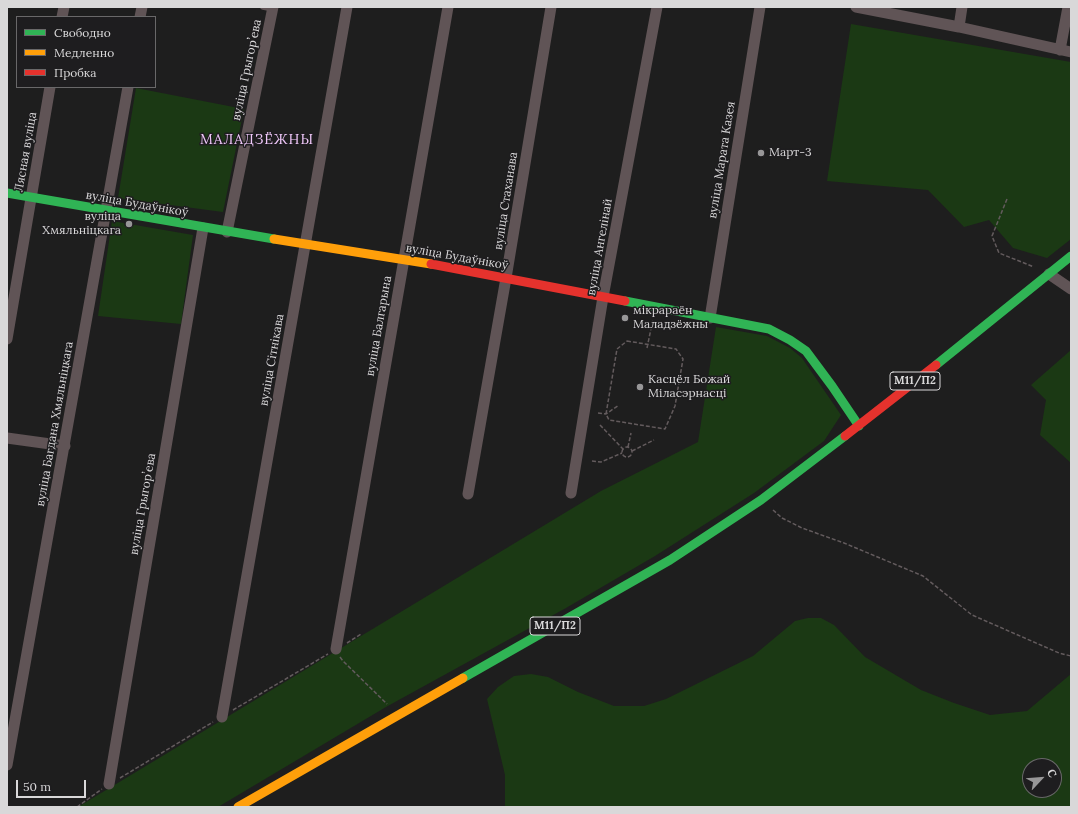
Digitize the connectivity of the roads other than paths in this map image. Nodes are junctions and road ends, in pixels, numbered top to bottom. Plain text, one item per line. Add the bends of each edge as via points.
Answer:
1 (347, 7) edge
2 (448, 7) edge
3 (551, 7) edge
4 (657, 7) edge
5 (760, 7) edge
6 (858, 7) edge
7 (962, 7) edge
8 (1068, 7) edge
9 (270, 8) edge
10 (959, 27) junction
11 (1066, 51) edge
12 (50, 88) edge
13 (128, 88) edge
14 (7, 193) edge
15 (32, 197) junction
16 (107, 211) junction
17 (203, 228) junction
18 (227, 232) junction
19 (306, 244) junction
20 (1071, 256) edge
21 (404, 259) junction
22 (1049, 274) junction
23 (506, 278) junction
24 (1071, 289) edge
25 (604, 297) junction
26 (710, 318) junction
27 (7, 339) edge
28 (859, 426) junction
29 (7, 438) edge
30 (65, 446) junction
31 (571, 493) dead end
32 (468, 494) dead end
33 (336, 649) road end
34 (222, 717) dead end
35 (7, 765) edge
36 (109, 784) dead end
37 (238, 807) edge

1 - 19 street, вуліца Сітнікава
2 - 21 street, вуліца Балгарына
3 - 23 street, вуліца Стаханава
4 - 25 street, вуліца Ангелінай
5 - 26 street, вуліца Марата Казея
6 - 10 street
7 - 10 street
8 - 11 street
9 - 18 street, вуліца Грыгорʼева
10 - 11 street
12 - 15 street, Лясная вуліца
13 - 16 street, вуліца Багдана Хмяльніцкага
14 - 15 main road, вуліца Будаўнікоў
15 - 16 main road, вуліца Будаўнікоў
15 - 27 street, Лясная вуліца
16 - 17 main road, вуліца Будаўнікоў
16 - 30 street, вуліца Багдана Хмяльніцкага
17 - 18 main road, вуліца Будаўнікоў
17 - 36 street, вуліца Грыгорʼева
18 - 19 main road, вуліца Будаўнікоў
19 - 21 main road, вуліца Будаўнікоў
19 - 34 street, вуліца Сітнікава
20 - 22 main road, М11/П2
21 - 23 main road, вуліца Будаўнікоў
21 - 33 street, вуліца Балгарына
22 - 24 street
22 - 28 main road, М11/П2
23 - 25 main road, вуліца Будаўнікоў
23 - 32 street, вуліца Стаханава
25 - 26 main road, вуліца Будаўнікоў
25 - 31 street, вуліца Ангелінай
26 - 28 main road, вуліца Будаўнікоў via 770,329 806,351
28 - 37 main road, М11/П2 via 761,500 670,560
29 - 30 street
30 - 35 street, вуліца Багдана Хмяльніцкага

